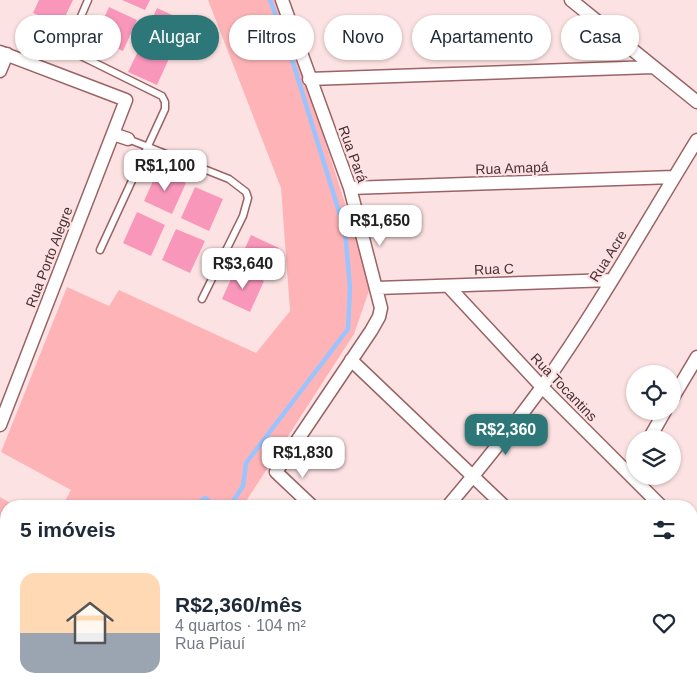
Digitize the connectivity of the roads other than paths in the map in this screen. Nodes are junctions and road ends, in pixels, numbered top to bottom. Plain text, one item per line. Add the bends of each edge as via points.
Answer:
1 (88, 0) edge
2 (282, 0) edge
3 (571, 0) edge
4 (4, 53) edge
5 (652, 67) junction
6 (0, 71) edge
7 (309, 79) junction
8 (697, 102) edge
9 (113, 134) junction
10 (128, 139) joint
11 (697, 140) edge
12 (147, 146) junction
13 (674, 177) junction
14 (350, 188) junction
15 (100, 250) dead end
16 (612, 280) junction
17 (448, 286) junction
18 (377, 288) junction
19 (202, 299) dead end
20 (697, 357) edge
21 (351, 360) junction
22 (681, 384) edge
23 (542, 387) junction
24 (0, 425) edge
25 (626, 463) edge
26 (473, 477) junction
27 (645, 485) edge
28 (306, 500) edge
29 (453, 500) edge
30 (498, 500) edge
31 (656, 500) edge

1 - 12 lane via 70,48 162,96 165,109
2 - 7 street, Rua Pará
3 - 5 street
4 - 6 street
4 - 9 street, Rua Porto Alegre via 126,100
5 - 7 street
5 - 8 street
7 - 14 street, Rua Pará
9 - 10 street
9 - 24 street, Rua Porto Alegre
10 - 12 lane
11 - 13 street, Rua Acre
12 - 15 lane
12 - 19 lane via 230,179 246,192 248,198 243,216
13 - 14 street, Rua Amapá
13 - 16 street, Rua Acre
14 - 18 street, Rua Pará
16 - 17 street, Rua C
16 - 23 street, Rua Acre
17 - 18 street, Rua C
17 - 23 street, Rua Tocantins
18 - 21 street, Rua Pará via 381,308 379,317
20 - 22 street
21 - 26 street
21 - 28 street, Rua Pará via 276,472
23 - 25 street, Rua Tocantins
23 - 26 street, Rua Acre
26 - 29 street, Rua Acre
26 - 30 street
27 - 31 street, Rua Tocantins

